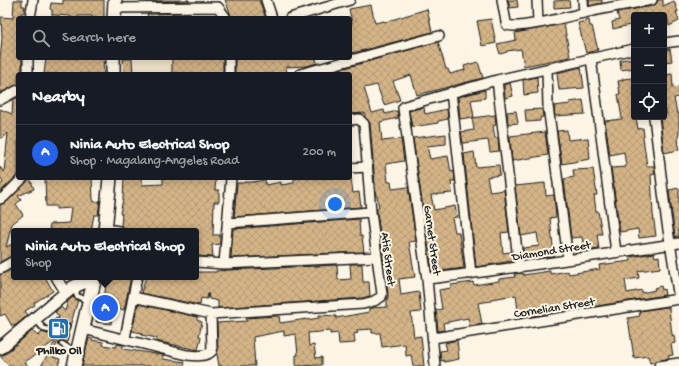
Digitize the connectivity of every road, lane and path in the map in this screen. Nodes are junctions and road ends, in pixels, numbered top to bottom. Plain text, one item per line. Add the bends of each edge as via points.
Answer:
1 (33, 0) edge
2 (266, 0) edge
3 (350, 0) edge
4 (537, 0) edge
5 (583, 0) edge
6 (652, 0) edge
7 (502, 1) edge
8 (624, 3) edge
9 (115, 9) edge
10 (584, 13) junction
11 (30, 16) edge
12 (225, 16) edge
13 (271, 16) edge
14 (297, 16) edge
15 (538, 23) junction
16 (439, 36) dead end
17 (679, 41) edge
18 (667, 43) edge
19 (631, 50) edge
20 (591, 58) junction
21 (28, 60) edge
22 (113, 60) edge
23 (229, 60) edge
24 (351, 60) edge
25 (352, 60) edge
26 (547, 69) junction
27 (28, 72) edge
28 (113, 72) edge
29 (228, 72) edge
30 (307, 72) edge
31 (497, 80) junction
32 (16, 91) edge
33 (451, 92) junction
34 (0, 100) edge
35 (352, 120) edge
36 (654, 120) edge
37 (367, 167) junction
38 (352, 168) edge
39 (21, 180) edge
40 (110, 180) edge
41 (231, 180) edge
42 (0, 199) edge
43 (371, 212) junction
44 (228, 223) junction
45 (105, 228) edge
46 (675, 244) edge
47 (616, 252) junction
48 (377, 257) junction
49 (568, 259) junction
50 (199, 262) edge
51 (11, 263) edge
52 (224, 264) junction
53 (519, 268) junction
54 (0, 269) edge
55 (471, 274) junction
56 (427, 279) junction
57 (58, 280) edge
58 (136, 280) edge
59 (94, 282) edge
60 (78, 286) junction
61 (66, 293) junction
62 (133, 297) junction
63 (679, 299) edge
64 (89, 302) junction
65 (211, 314) junction
66 (35, 318) junction
67 (67, 327) dead end
68 (83, 329) junction
69 (49, 330) dead end
70 (64, 334) dead end
71 (125, 338) junction
72 (433, 338) junction
73 (62, 344) dead end
74 (0, 348) edge
75 (76, 360) edge
76 (679, 363) edge
77 (435, 366) edge
78 (658, 366) edge

1 - 11 street
2 - 13 street
3 - 14 street
4 - 15 street
5 - 10 street
6 - 8 street
7 - 15 street via 507,25
8 - 10 street
9 - 12 street via 218,7
10 - 15 street
16 - 25 street
17 - 18 street
19 - 20 street
20 - 26 street
20 - 47 street
21 - 27 street
22 - 28 main road
23 - 29 street
24 - 30 street
26 - 31 street
26 - 49 street via 548,106
31 - 33 street
31 - 53 street
32 - 34 street
33 - 55 street
33 - 56 street, Garnet Street via 405,106 402,111
35 - 37 street, Atis Street via 359,119 364,124
36 - 46 street via 666,217
37 - 38 street
37 - 43 street, Atis Street
39 - 42 street
40 - 45 main road
41 - 44 street
43 - 44 street
43 - 48 street, Atis Street
44 - 52 street
46 - 47 street, Diamond Street
46 - 63 street
47 - 49 street, Diamond Street
48 - 52 street
48 - 65 street, Atis Street via 382,294 374,301 363,304
49 - 53 street, Diamond Street
50 - 52 street
51 - 54 street
53 - 55 street, Diamond Street
55 - 56 street, Diamond Street
56 - 72 street, Garnet Street
57 - 61 street
58 - 62 street
59 - 60 street
59 - 64 main road
60 - 61 street
60 - 64 lane via 77,296
61 - 66 street
62 - 65 street, Atis Street
62 - 71 street
63 - 72 street, Cornelian Street
64 - 68 main road
65 - 71 street via 212,351 208,354 187,355
66 - 69 lane via 44,329
66 - 74 street
67 - 70 lane
68 - 71 street
68 - 75 main road
72 - 77 street, Garnet Street
73 - 75 lane
76 - 78 street

